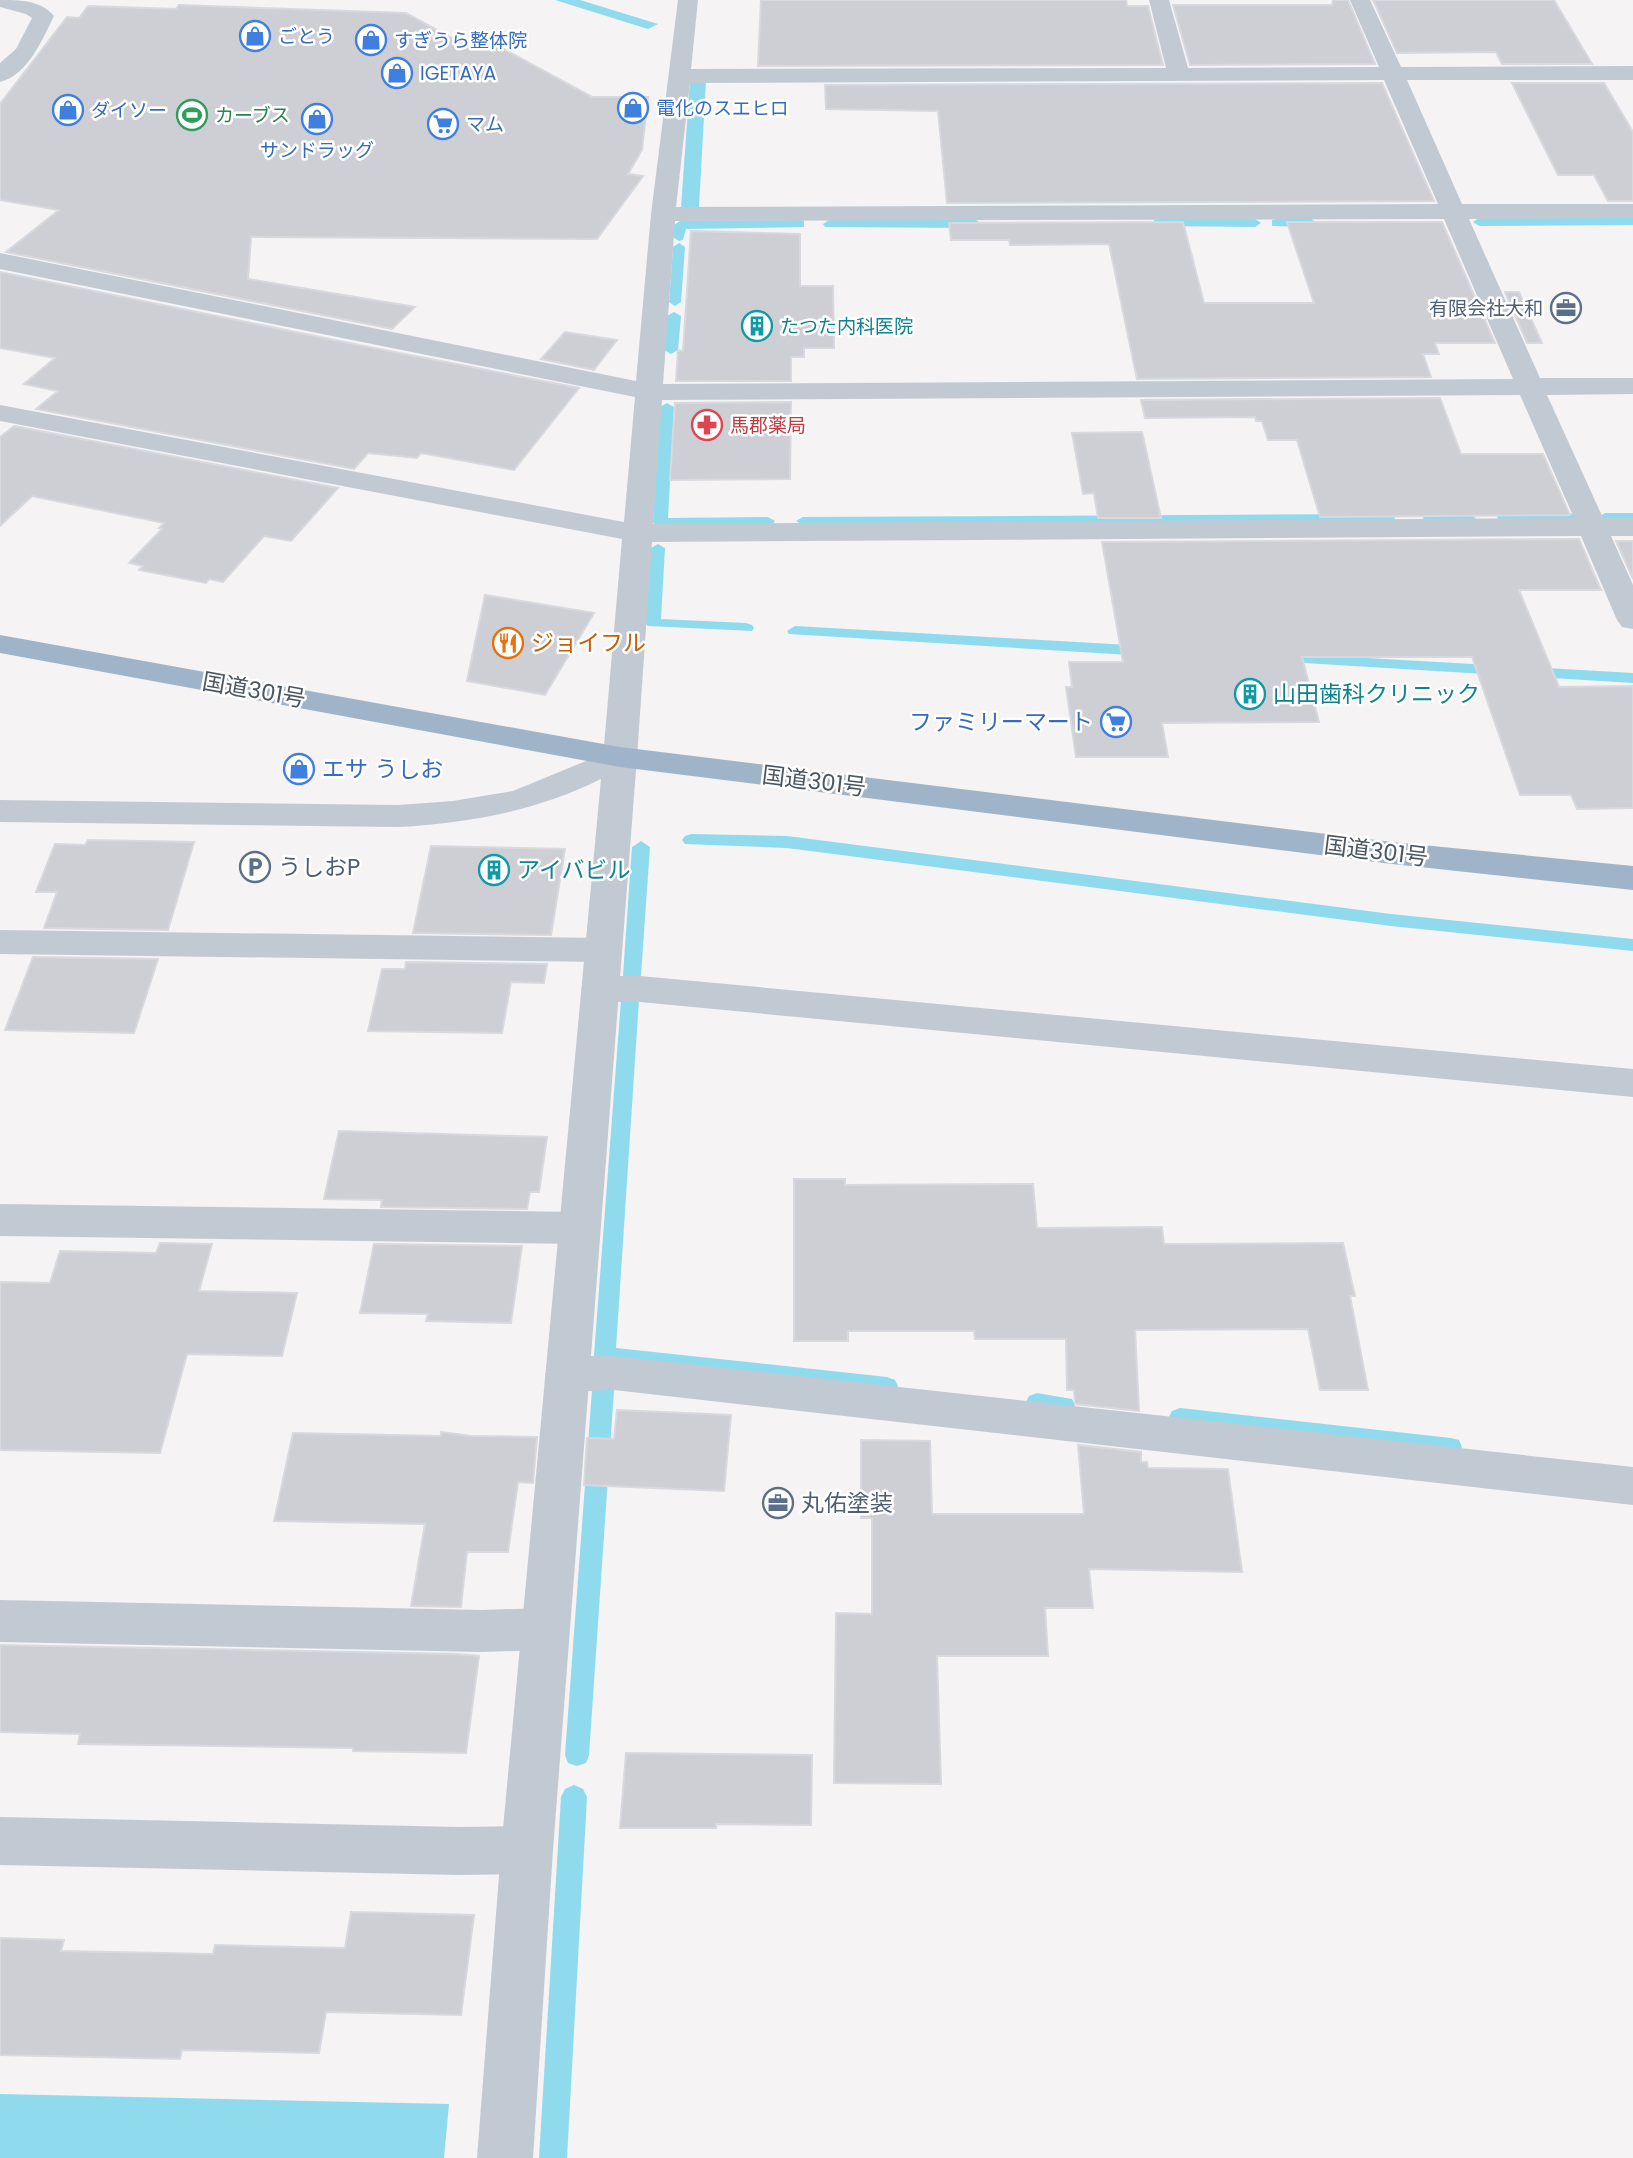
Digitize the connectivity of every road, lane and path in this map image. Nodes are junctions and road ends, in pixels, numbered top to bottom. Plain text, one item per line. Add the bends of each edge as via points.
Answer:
1 (688, 0) edge
2 (1159, 0) edge
3 (1360, 0) edge
4 (0, 1) edge
5 (1392, 74) junction
6 (1633, 74) edge
7 (0, 75) edge
8 (1179, 75) junction
9 (679, 76) junction
10 (1453, 211) junction
11 (1633, 211) edge
12 (663, 214) junction
13 (0, 261) edge
14 (1633, 386) edge
15 (1531, 387) junction
16 (649, 392) junction
17 (0, 413) edge
18 (1633, 527) edge
19 (1592, 528) junction
20 (637, 533) junction
21 (1633, 620) edge
22 (0, 644) edge
23 (620, 757) junction
24 (0, 811) edge
25 (1633, 878) edge
26 (0, 942) edge
27 (601, 970) junction
28 (1633, 1083) edge
29 (0, 1220) edge
30 (580, 1228) junction
31 (567, 1374) junction
32 (1633, 1486) edge
33 (0, 1621) edge
34 (545, 1629) junction
35 (0, 1840) edge
36 (527, 1850) junction
37 (505, 2158) edge

1 - 9 street
2 - 8 street
3 - 5 street
4 - 7 street via 43,16 24,52
5 - 6 street
5 - 8 street
5 - 10 street
8 - 9 street
9 - 12 street
10 - 11 street
10 - 12 street
10 - 15 street
12 - 16 street
13 - 16 street
14 - 15 street
15 - 16 street
15 - 19 street
16 - 20 street
17 - 20 street
18 - 19 street
19 - 20 street
19 - 21 street
20 - 23 street
22 - 23 highway, 国道301号
23 - 24 street via 542,792 447,814
23 - 25 highway, 国道301号 via 1392,853
23 - 27 street
26 - 27 street
27 - 28 street via 654,990
27 - 30 street
29 - 30 street
30 - 31 street
31 - 32 street via 614,1373
31 - 34 street
33 - 34 street
34 - 36 street
35 - 36 street
36 - 37 street

